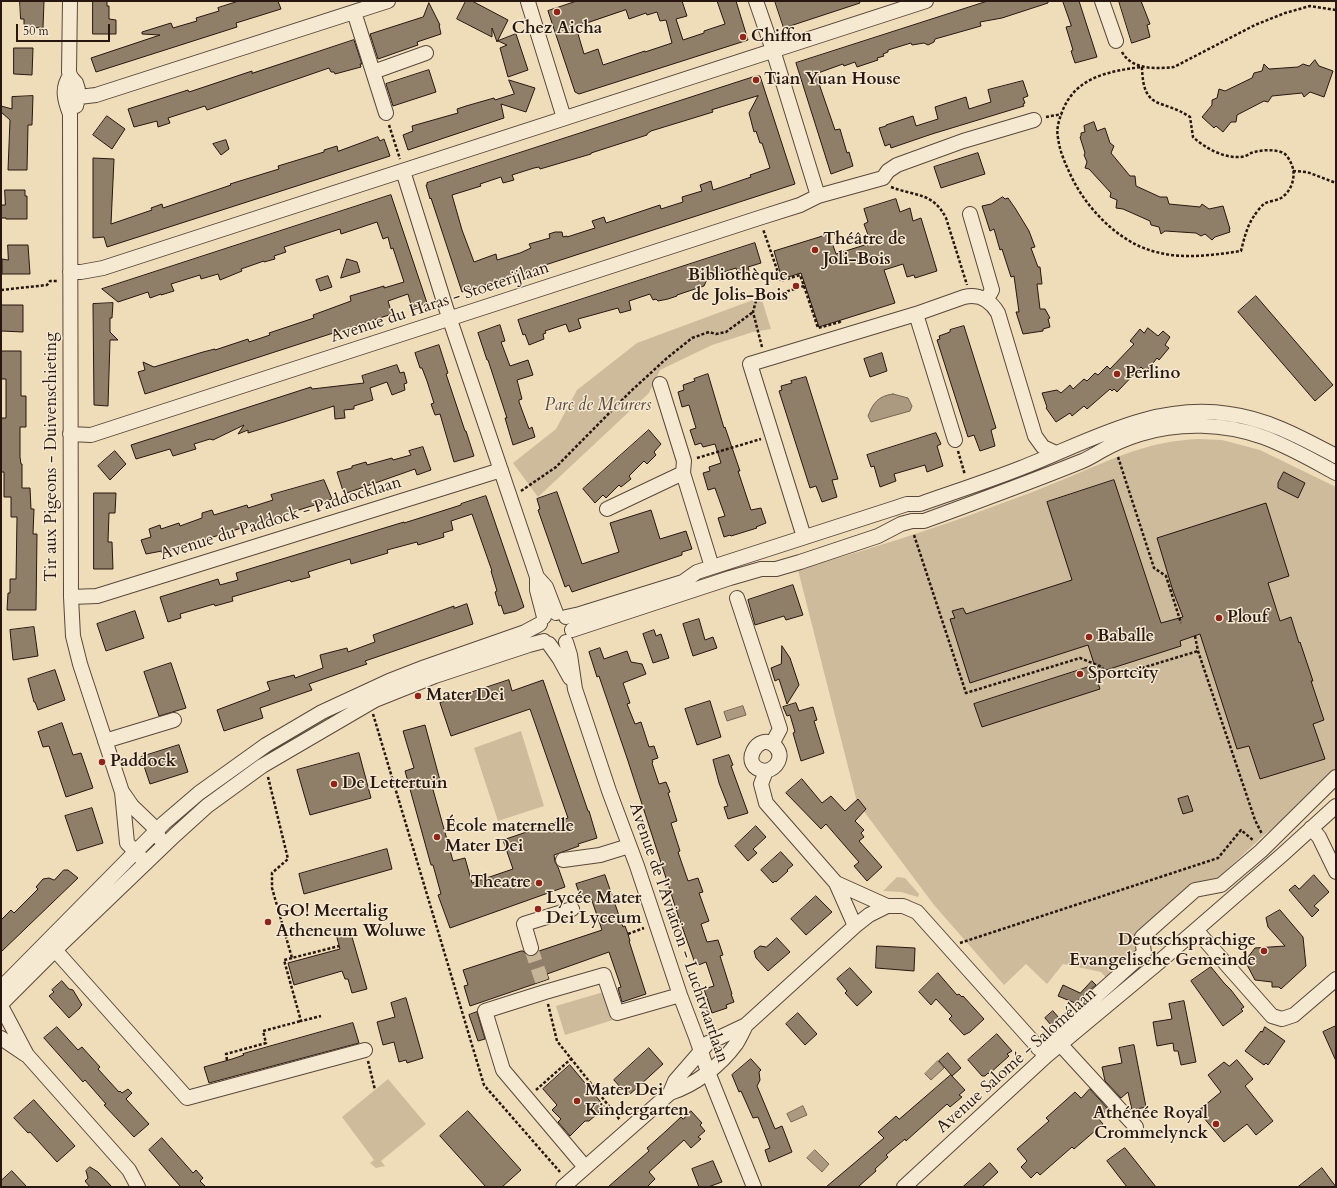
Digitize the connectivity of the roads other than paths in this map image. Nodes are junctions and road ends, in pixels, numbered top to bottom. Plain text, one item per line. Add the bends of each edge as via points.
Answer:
1 (70, 1) edge
2 (388, 1) edge
3 (528, 1) edge
4 (756, 1) edge
5 (926, 1) edge
6 (1102, 1) edge
7 (354, 12) junction
8 (1116, 41) road end
9 (773, 50) junction
10 (426, 53) dead end
11 (373, 72) junction
12 (70, 76) junction
13 (79, 97) junction
14 (386, 113) road end
15 (70, 114) junction
16 (564, 118) junction
17 (1034, 120) dead end
18 (402, 165) junction
19 (818, 196) junction
20 (970, 214) dead end
21 (70, 272) junction
22 (987, 299) junction
23 (916, 314) junction
24 (451, 318) junction
25 (660, 384) dead end
26 (70, 434) junction
27 (955, 440) road end
28 (1056, 453) junction
29 (1336, 456) edge
30 (501, 470) junction
31 (683, 473) junction
32 (1336, 473) edge
33 (607, 509) dead end
34 (804, 537) junction
35 (712, 567) junction
36 (70, 597) junction
37 (737, 598) dead end
38 (551, 618) junction
39 (569, 636) junction
40 (547, 643) junction
41 (576, 690) junction
42 (174, 720) dead end
43 (105, 741) junction
44 (772, 744) junction
45 (766, 771) junction
46 (1336, 777) edge
47 (122, 792) junction
48 (1336, 806) edge
49 (1311, 828) junction
50 (157, 830) junction
51 (629, 846) junction
52 (161, 848) junction
53 (136, 853) junction
54 (563, 860) dead end
55 (146, 863) junction
56 (1336, 872) edge
57 (836, 883) junction
58 (887, 906) junction
59 (572, 909) dead end
60 (855, 926) junction
61 (1196, 930) junction
62 (532, 948) tunnel mouth
63 (55, 950) junction
64 (1336, 979) edge
65 (1, 988) edge
66 (680, 995) junction
67 (1, 1005) edge
68 (746, 1024) junction
69 (1, 1038) edge
70 (1060, 1044) junction
71 (365, 1050) road end
72 (701, 1051) junction
73 (1042, 1052) junction
74 (26, 1055) junction
75 (708, 1072) junction
76 (670, 1093) junction
77 (1136, 1127) dead end
78 (585, 1167) junction
79 (565, 1184) edge
80 (138, 1187) edge
81 (754, 1187) edge
82 (904, 1187) edge

1 - 12 street, Tir aux Pigeons - Duivenschieting
2 - 7 street
3 - 16 street
4 - 9 street
5 - 9 street
6 - 8 street
7 - 11 street
7 - 13 street via 96,95
9 - 16 street
9 - 19 street
10 - 11 street
11 - 14 street
12 - 13 street, Tir aux Pigeons - Duivenschieting via 76,83
12 - 15 street, Tir aux Pigeons - Duivenschieting via 66,81 64,98
13 - 15 street, Tir aux Pigeons - Duivenschieting
15 - 21 street, Tir aux Pigeons - Duivenschieting
16 - 18 street
17 - 19 street, Avenue du Haras - Stoeterijlaan via 963,141 897,165 882,178
18 - 21 street via 103,268
18 - 24 street
19 - 24 street, Avenue du Haras - Stoeterijlaan via 800,205
20 - 22 street via 992,290
21 - 26 street, Tir aux Pigeons - Duivenschieting
22 - 23 street via 970,295
22 - 28 street via 998,313 1035,436 1043,447
23 - 27 street
23 - 34 street via 750,364
24 - 26 street, Avenue du Haras - Stoeterijlaan via 91,435
24 - 30 street
25 - 31 street via 684,461
26 - 36 street, Tir aux Pigeons - Duivenschieting
28 - 29 street via 1123,425 1168,414 1200,412 1230,414 1284,429
28 - 34 street via 920,504 907,504
30 - 36 street, Avenue du Paddock - Paddocklaan via 96,596
30 - 38 street via 537,577 546,587
31 - 33 street
31 - 35 street
32 - 39 street via 1262,437 1236,430 1211,426 1152,431 1102,450 1087,460 924,521 901,524 878,536 800,562 730,578
34 - 35 street
35 - 38 street via 697,572 683,582 580,614
36 - 43 street, Tir aux Pigeons - Duivenschieting via 72,636
37 - 44 street via 780,730
38 - 39 street via 571,625
38 - 40 street via 539,630 540,636
38 - 50 street via 525,632 389,681 322,712 266,745 205,789
39 - 40 street via 558,645
39 - 41 street, Avenue de l'Aviation - Luchtvaartlaan
40 - 41 street, Avenue de l'Aviation - Luchtvaartlaan via 559,658
40 - 52 street via 529,645 435,676 370,703 262,766 207,806
41 - 51 street, Avenue de l'Aviation - Luchtvaartlaan
42 - 43 street
43 - 47 street, Tir aux Pigeons - Duivenschieting
44 - 45 street via 779,752 779,762
44 - 45 street via 763,743 756,746 751,756 758,769
45 - 57 street via 761,784 766,803
46 - 73 street via 1263,842 1221,885 1195,890 1142,938 1144,953
47 - 50 street, Tir aux Pigeons - Duivenschieting via 132,806
47 - 53 street, Tir aux Pigeons - Duivenschieting via 126,843
48 - 49 street, Avenue Salomé - Salomélaan
49 - 56 street via 1319,837
49 - 61 street, Avenue Salomé - Salomélaan
50 - 52 street
50 - 53 street
51 - 54 street via 600,855
51 - 66 street, Avenue de l'Aviation - Luchtvaartlaan
52 - 55 street
53 - 55 street, Tir aux Pigeons - Duivenschieting
53 - 65 street
55 - 63 street
57 - 58 street
57 - 60 street
58 - 60 street via 868,915
58 - 73 street via 903,906 917,912
59 - 62 street via 524,924
60 - 68 street
61 - 64 street via 1272,1016 1277,1018 1294,1016
61 - 70 street, Avenue Salomé - Salomélaan
63 - 67 street
63 - 71 street via 187,1098
66 - 72 street, Avenue de l'Aviation - Luchtvaartlaan
66 - 78 street via 617,1013 604,975 543,987 485,1011 503,1070
67 - 74 street
68 - 72 street via 708,1043
68 - 75 street via 736,1044
69 - 74 street
70 - 73 street, Avenue Salomé - Salomélaan
70 - 77 street
72 - 75 street, Avenue de l'Aviation - Luchtvaartlaan
72 - 76 street via 675,1081
73 - 82 street, Avenue Salomé - Salomélaan
74 - 80 street via 129,1170
75 - 76 street via 681,1090
75 - 81 street, Avenue de l'Aviation - Luchtvaartlaan
76 - 78 street
78 - 79 street

